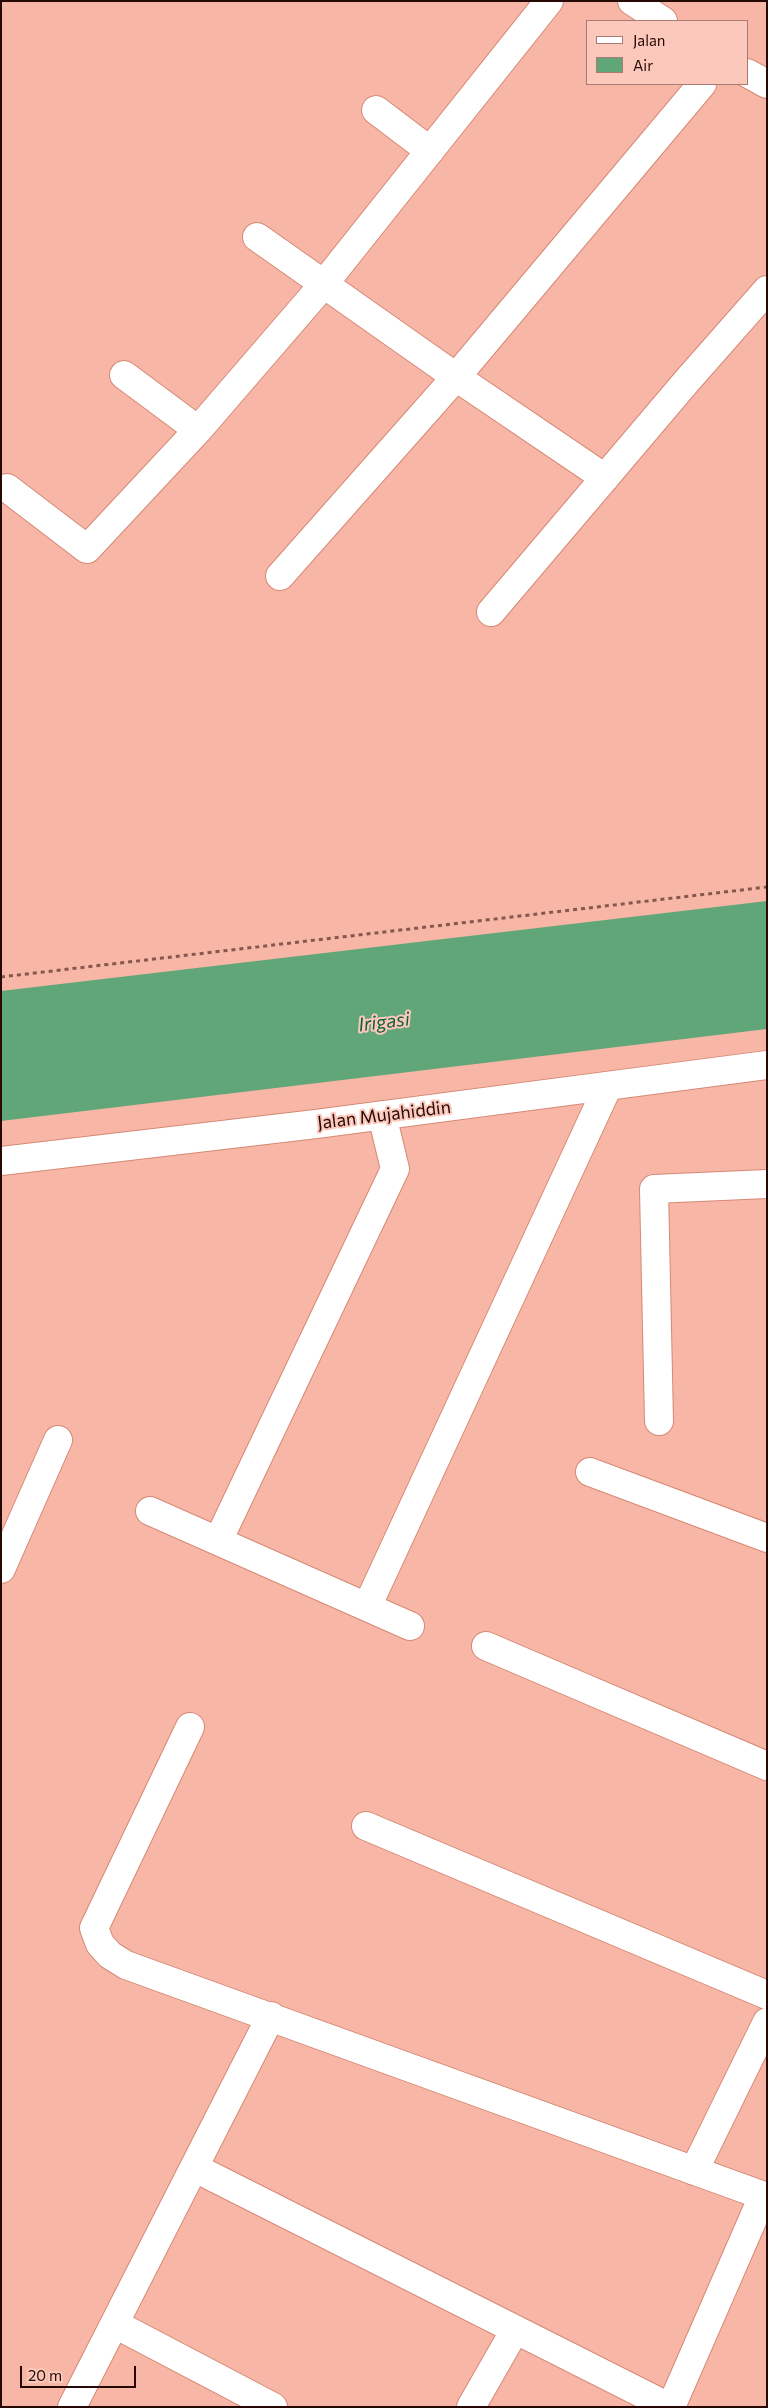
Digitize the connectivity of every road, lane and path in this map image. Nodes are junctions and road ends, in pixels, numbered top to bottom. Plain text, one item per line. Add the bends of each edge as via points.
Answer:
1 (549, 1) edge
2 (632, 1) edge
3 (661, 20) edge
4 (748, 74) edge
5 (767, 84) edge
6 (701, 85) edge
7 (376, 110) dead end
8 (430, 151) junction
9 (257, 237) dead end
10 (323, 285) junction
11 (767, 290) edge
12 (124, 375) dead end
13 (456, 377) junction
14 (198, 430) junction
15 (606, 478) junction
16 (7, 488) dead end
17 (280, 576) dead end
18 (491, 612) dead end
19 (767, 887) edge
20 (1, 977) edge
21 (767, 1065) edge
22 (608, 1086) junction
23 (382, 1115) junction
24 (1, 1161) edge
25 (767, 1184) edge
26 (659, 1421) dead end
27 (58, 1440) dead end
28 (590, 1472) dead end
29 (150, 1511) dead end
30 (767, 1538) edge
31 (218, 1541) junction
32 (1, 1569) edge
33 (367, 1607) junction
34 (410, 1626) dead end
35 (486, 1646) dead end
36 (190, 1727) dead end
37 (767, 1766) edge
38 (366, 1826) dead end
39 (767, 1995) edge
40 (271, 2016) junction
41 (767, 2022) edge
42 (195, 2168) junction
43 (694, 2171) junction
44 (765, 2197) edge
45 (115, 2324) junction
46 (515, 2330) junction
47 (72, 2407) edge
48 (274, 2407) edge
49 (471, 2407) edge
50 (670, 2407) edge

1 - 8 street
2 - 3 street
4 - 5 street
6 - 13 street
7 - 8 street
8 - 10 street
9 - 10 street
10 - 13 street
10 - 14 street
11 - 15 street
12 - 14 street
13 - 15 street
13 - 17 street
14 - 16 street via 87,549
15 - 18 street
19 - 20 path
21 - 22 street, Jalan Mujahiddin
22 - 23 street, Jalan Mujahiddin
22 - 33 street
23 - 24 street, Jalan Mujahiddin
23 - 31 street via 395,1169
25 - 26 street via 654,1189
27 - 32 street
28 - 30 street
29 - 31 street
31 - 33 street
33 - 34 street
35 - 37 street
36 - 40 street via 94,1928 100,1944 126,1965
38 - 39 street
40 - 42 street
40 - 43 street
41 - 43 street
42 - 45 street
42 - 46 street
43 - 44 street
44 - 50 street
45 - 47 street
45 - 48 street
46 - 49 street
46 - 50 street

